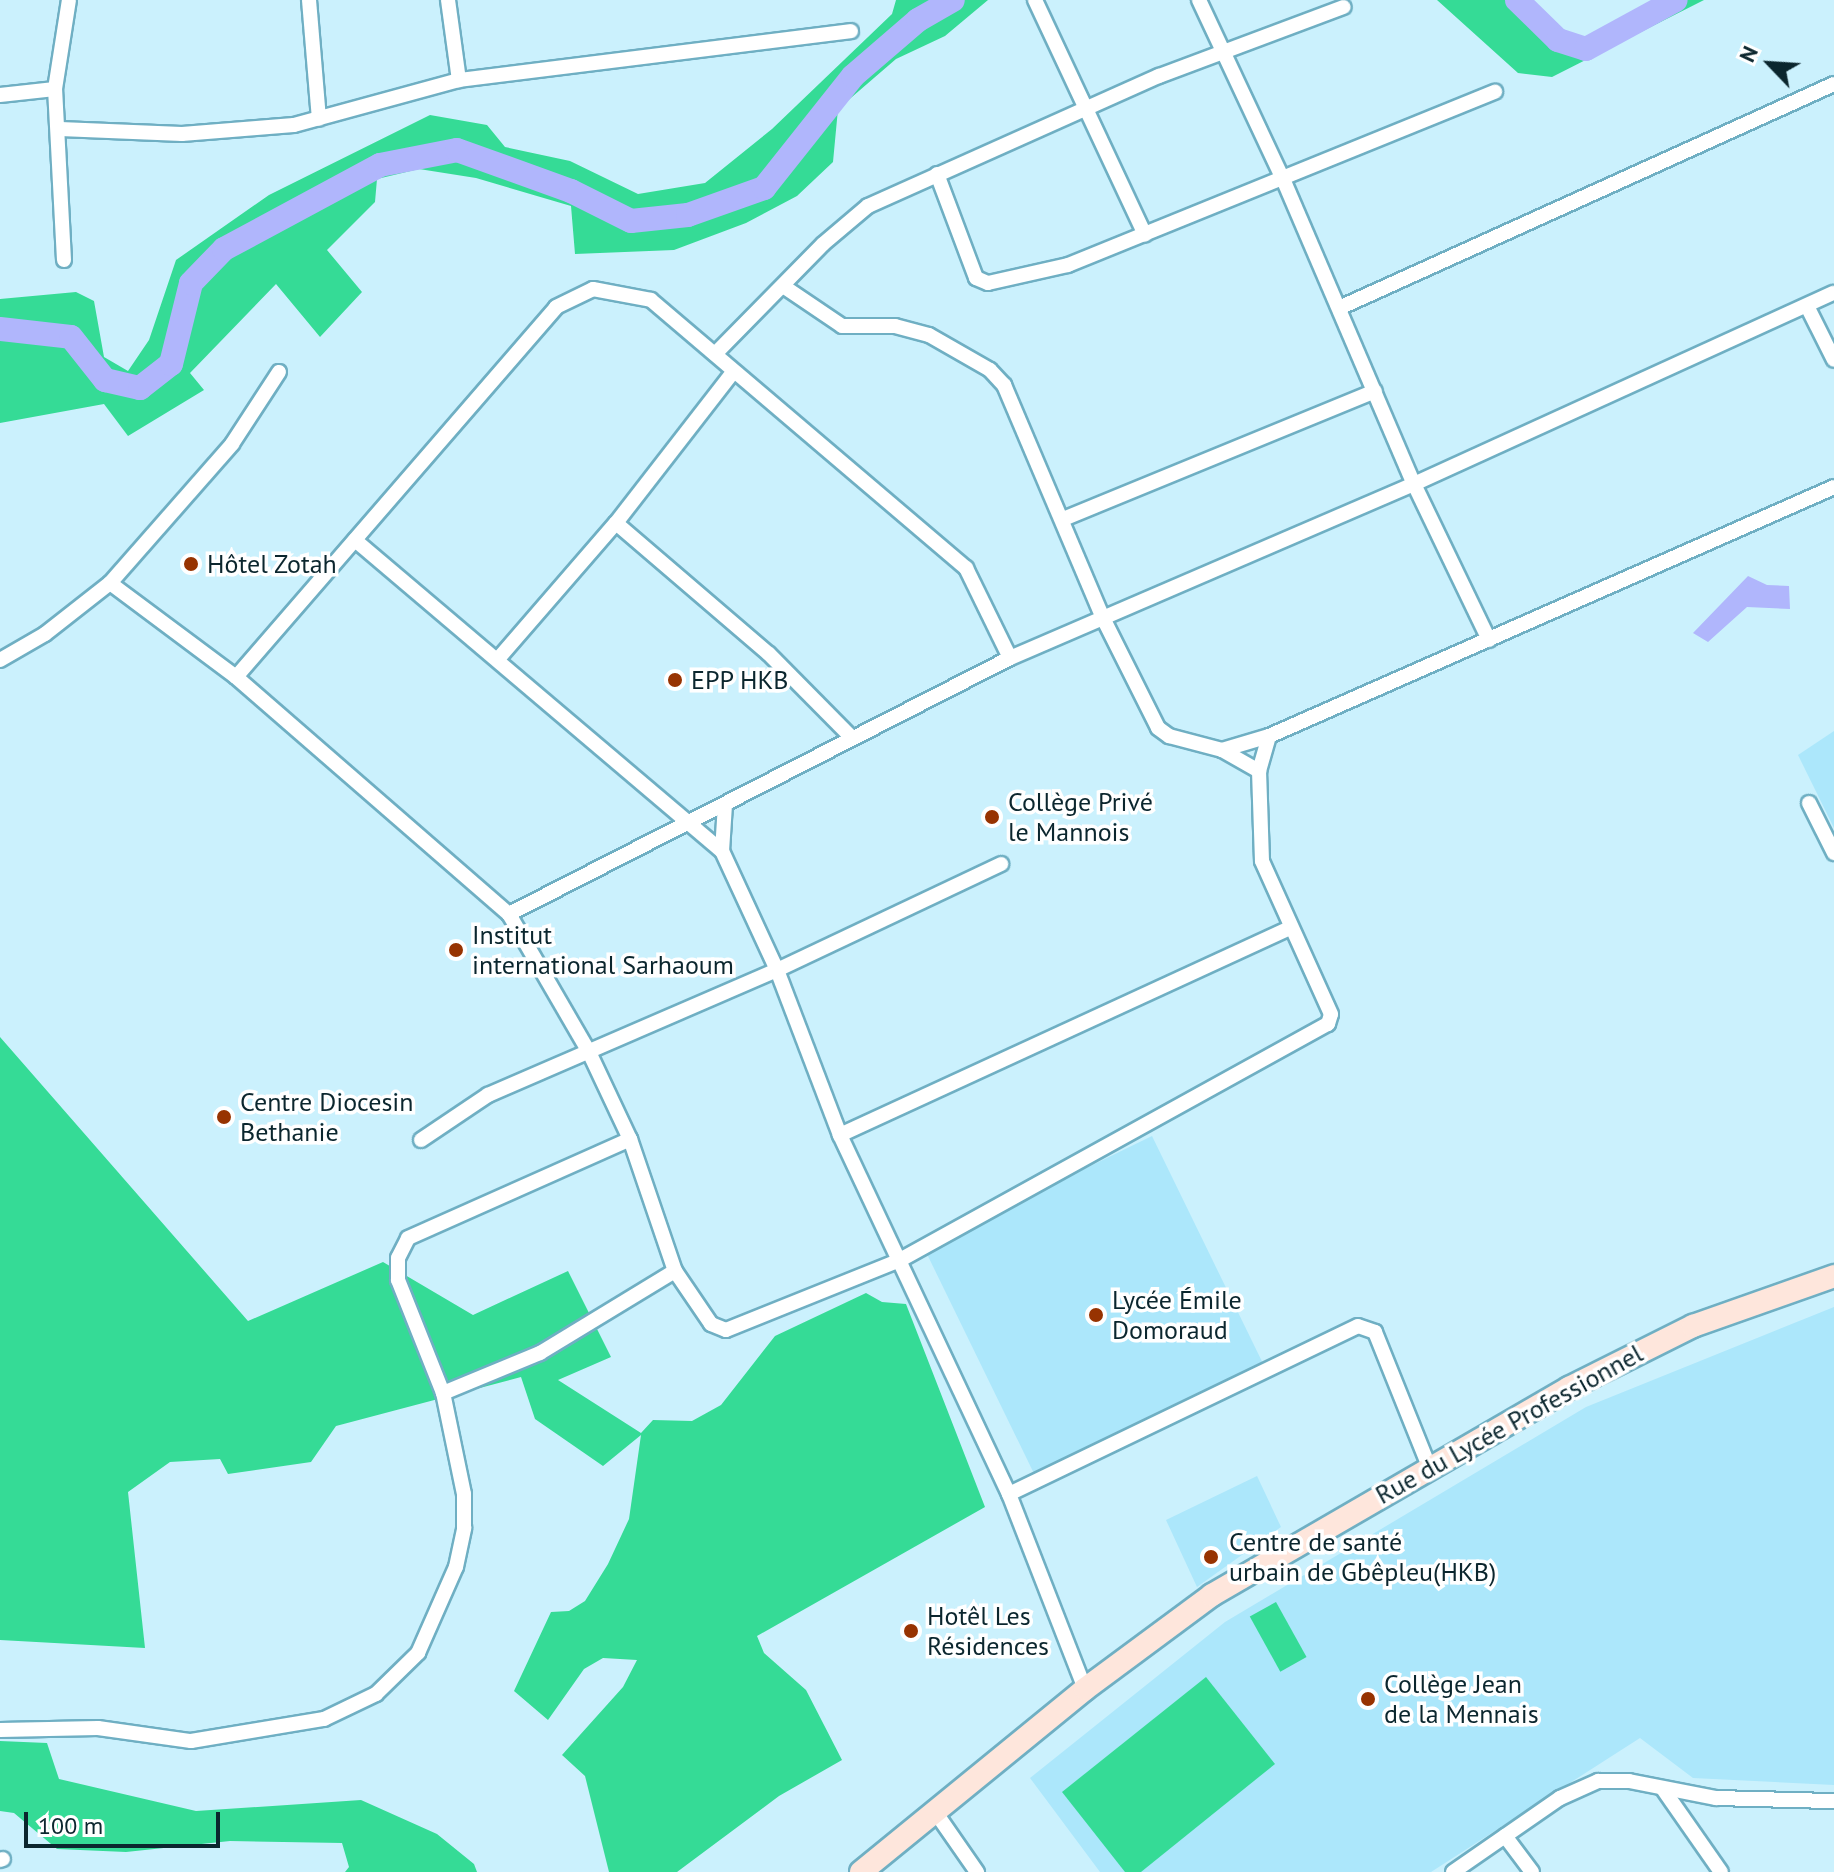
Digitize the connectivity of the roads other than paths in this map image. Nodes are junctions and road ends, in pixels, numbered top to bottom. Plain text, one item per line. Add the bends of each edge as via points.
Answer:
1 (69, 0) edge
2 (309, 0) edge
3 (448, 0) edge
4 (1035, 0) edge
5 (1199, 0) edge
6 (1344, 7) dead end
7 (851, 31) dead end
8 (1225, 53) junction
9 (459, 80) junction
10 (1834, 84) edge
11 (55, 89) junction
12 (1495, 92) dead end
13 (0, 95) edge
14 (1087, 110) junction
15 (319, 119) junction
16 (60, 129) junction
17 (937, 174) junction
18 (1283, 179) junction
19 (1145, 235) junction
20 (64, 260) dead end
21 (783, 286) junction
22 (1834, 293) edge
23 (1807, 306) junction
24 (1339, 308) junction
25 (715, 354) junction
26 (1834, 360) edge
27 (734, 371) junction
28 (279, 372) dead end
29 (1375, 391) junction
30 (1414, 484) junction
31 (1834, 487) edge
32 (1063, 519) junction
33 (616, 523) junction
34 (355, 540) junction
35 (110, 583) junction
36 (1103, 618) junction
37 (1489, 640) junction
38 (1010, 658) junction
39 (498, 659) junction
40 (0, 660) edge
41 (236, 677) junction
42 (1269, 736) junction
43 (851, 737) junction
44 (1222, 750) junction
45 (1259, 771) junction
46 (1809, 803) dead end
47 (725, 805) junction
48 (689, 824) junction
49 (722, 851) junction
50 (1834, 853) edge
51 (1001, 864) dead end
52 (509, 914) junction
53 (1290, 928) junction
54 (777, 970) junction
55 (589, 1052) junction
56 (840, 1135) junction
57 (630, 1139) junction
58 (421, 1140) dead end
59 (900, 1260) junction
60 (675, 1271) junction
61 (1834, 1276) edge
62 (443, 1393) junction
63 (1429, 1466) junction
64 (1009, 1494) junction
65 (1085, 1689) junction
66 (0, 1730) edge
67 (1663, 1789) junction
68 (1834, 1801) edge
69 (936, 1813) junction
70 (1505, 1836) junction
71 (861, 1872) edge
72 (977, 1872) edge
73 (1453, 1872) edge
74 (1532, 1872) edge
75 (1721, 1872) edge

1 - 11 street
2 - 15 street
3 - 9 street
4 - 14 street
5 - 8 street
6 - 8 street
7 - 9 street
8 - 14 street
8 - 18 street
9 - 15 street
10 - 24 street
11 - 13 street
11 - 16 street
12 - 18 street
14 - 17 street
14 - 19 street
15 - 16 street via 182,134
16 - 20 street
17 - 19 street via 980,282 1068,265
17 - 21 street via 868,206
18 - 19 street
18 - 24 street
21 - 25 street
21 - 32 street via 842,326 895,326 929,335 990,370 1004,385
22 - 23 street
23 - 26 street
23 - 30 street
24 - 29 street
25 - 27 street
25 - 34 street via 651,300 593,289 572,297 556,307
27 - 33 street
27 - 38 street via 966,568
28 - 35 street via 232,444
29 - 30 street
29 - 32 street
30 - 36 street
30 - 37 street
31 - 37 street
32 - 36 street
33 - 39 street
33 - 43 street via 769,654
34 - 39 street
34 - 41 street
35 - 40 street via 45,634
35 - 41 street
36 - 38 street
36 - 44 street via 1158,728
37 - 42 street
38 - 43 street
39 - 48 street
41 - 52 street
42 - 44 street
42 - 45 street
43 - 47 street
44 - 45 street
45 - 53 street via 1262,861
46 - 50 street
47 - 48 street
47 - 49 street
48 - 49 street
48 - 52 street
49 - 54 street
51 - 54 street
52 - 55 street
53 - 56 street
53 - 59 street via 1331,1014 1328,1024
54 - 55 street
54 - 56 street
55 - 57 street
55 - 58 street via 488,1095
56 - 59 street
57 - 60 street
57 - 62 street via 408,1238 398,1258 398,1280
59 - 60 street via 726,1330 711,1324
59 - 64 street
60 - 62 street via 540,1353
61 - 63 main road, Rue du Lycée Professionnel via 1693,1326
62 - 66 street via 464,1494 456,1567 418,1653 376,1694 324,1719 191,1741 98,1728
63 - 64 street via 1375,1332 1358,1326
63 - 65 main road, Rue du Lycée Professionnel via 1212,1595
64 - 65 street
65 - 69 main road, Rue du Lycée Professionnel
67 - 68 street via 1716,1798
67 - 70 street via 1598,1781 1560,1798
67 - 75 street
69 - 71 main road, Rue du Lycée Professionnel
69 - 72 street
70 - 73 street
70 - 74 street

